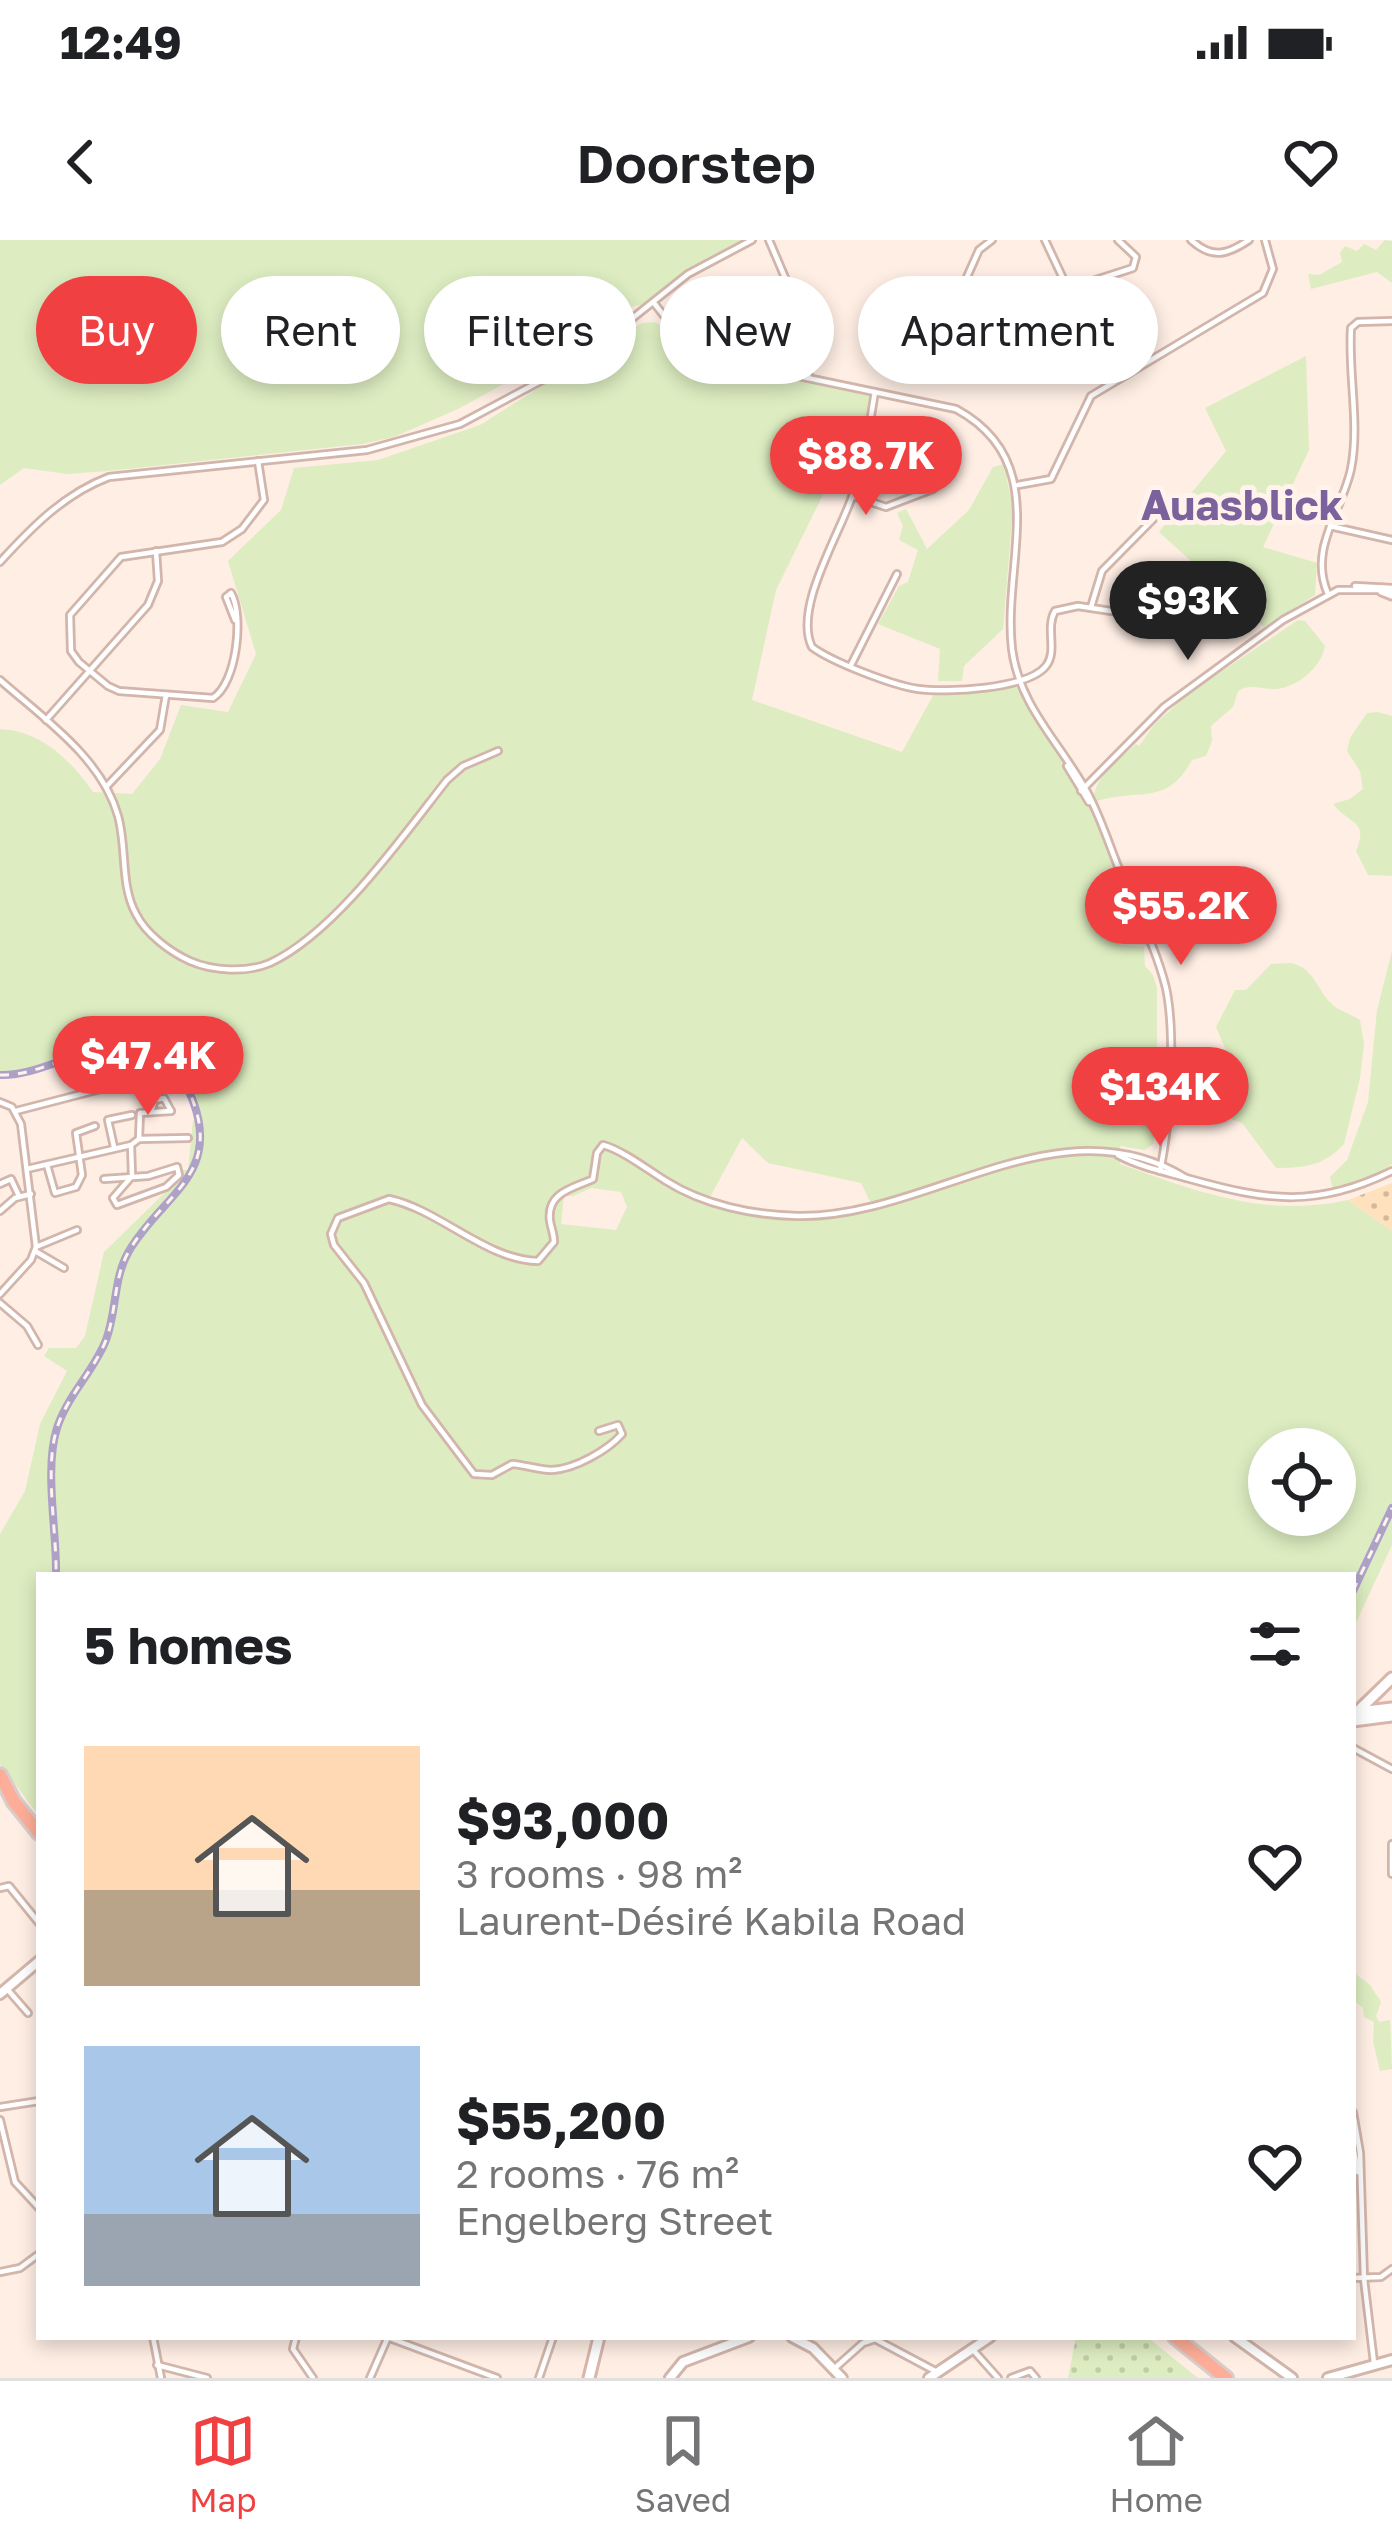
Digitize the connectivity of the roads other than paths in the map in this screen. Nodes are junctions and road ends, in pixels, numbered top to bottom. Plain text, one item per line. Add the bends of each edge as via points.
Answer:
1 (752, 240) edge
2 (769, 240) edge
3 (992, 240) edge
4 (1046, 240) edge
5 (1118, 240) edge
6 (1191, 240) edge
7 (1249, 240) edge
8 (1265, 240) edge
9 (784, 276) edge
10 (966, 276) edge
11 (1062, 276) edge
12 (1111, 276) edge
13 (653, 303) junction
14 (660, 312) edge
15 (1392, 320) edge
16 (834, 383) edge
17 (875, 392) junction
18 (258, 461) junction
19 (1017, 485) junction
20 (933, 489) dead end
21 (853, 496) junction
22 (1168, 504) dead end
23 (1330, 526) junction
24 (1392, 539) edge
25 (156, 551) junction
26 (0, 562) edge
27 (897, 574) dead end
28 (1389, 589) edge
29 (1328, 594) junction
30 (1091, 607) junction
31 (1111, 611) dead end
32 (235, 620) dead end
33 (851, 664) junction
34 (90, 671) junction
35 (0, 680) edge
36 (1019, 680) junction
37 (166, 694) junction
38 (46, 721) junction
39 (498, 751) dead end
40 (1065, 760) junction
41 (1075, 772) junction
42 (1093, 779) junction
43 (106, 787) junction
44 (1085, 790) junction
45 (136, 1085) dead end
46 (0, 1102) edge
47 (16, 1111) junction
48 (152, 1111) dead end
49 (132, 1115) dead end
50 (95, 1126) dead end
51 (139, 1138) junction
52 (188, 1138) dead end
53 (131, 1145) junction
54 (114, 1147) junction
55 (1118, 1154) junction
56 (1163, 1155) junction
57 (81, 1156) junction
58 (1146, 1160) junction
59 (47, 1165) junction
60 (1161, 1168) junction
61 (27, 1169) junction
62 (1176, 1172) junction
63 (1392, 1172) edge
64 (132, 1176) junction
65 (1186, 1178) junction
66 (104, 1179) dead end
67 (0, 1184) edge
68 (31, 1194) junction
69 (19, 1196) junction
70 (0, 1211) edge
71 (77, 1230) dead end
72 (35, 1249) junction
73 (64, 1268) dead end
74 (0, 1294) edge
75 (0, 1303) edge
76 (38, 1346) dead end
77 (599, 1430) dead end
78 (1392, 1678) edge
79 (1356, 1716) edge
80 (1392, 1716) edge
81 (1356, 1750) edge
82 (1392, 1769) edge
83 (0, 1774) edge
84 (36, 1827) edge
85 (1392, 1844) edge
86 (1392, 1874) edge
87 (0, 1888) edge
88 (36, 1920) edge
89 (36, 1964) edge
90 (3, 1991) edge
91 (28, 2013) dead end
92 (36, 2101) edge
93 (0, 2107) edge
94 (0, 2120) edge
95 (1356, 2130) edge
96 (1356, 2162) edge
97 (1359, 2177) junction
98 (36, 2204) edge
99 (36, 2256) edge
100 (1392, 2269) edge
101 (0, 2272) edge
102 (1356, 2278) edge
103 (1364, 2279) junction
104 (153, 2340) edge
105 (295, 2340) edge
106 (387, 2340) edge
107 (396, 2340) edge
108 (552, 2340) edge
109 (596, 2340) edge
110 (741, 2340) edge
111 (798, 2340) edge
112 (872, 2340) edge
113 (877, 2340) edge
114 (986, 2340) edge
115 (1169, 2340) edge
116 (1178, 2340) edge
117 (1239, 2340) edge
118 (972, 2349) junction
119 (1392, 2360) edge
120 (1374, 2364) junction
121 (157, 2366) junction
122 (834, 2369) junction
123 (933, 2375) edge
124 (161, 2378) edge
125 (207, 2378) edge
126 (313, 2378) edge
127 (370, 2378) edge
128 (497, 2378) edge
129 (539, 2378) edge
130 (587, 2378) edge
131 (670, 2378) edge
132 (842, 2378) edge
133 (998, 2378) edge
134 (1011, 2378) edge
135 (1036, 2378) edge
136 (1215, 2378) edge
137 (1226, 2378) edge
138 (1292, 2378) edge
139 (1328, 2378) edge

1 - 13 street
2 - 9 street
3 - 10 street
4 - 11 street
5 - 12 street via 1136,257 1133,268
6 - 7 street via 1217,254
8 - 19 street via 1273,269 1263,293 1091,396 1051,479
13 - 14 street
13 - 18 street via 580,360 460,424 389,447
15 - 23 street via 1351,328 1352,464
16 - 17 street
17 - 19 street via 971,417 1002,448
17 - 21 street
18 - 25 street via 264,500 242,530 222,542
18 - 26 street via 88,485
19 - 36 street via 1010,612
20 - 21 street via 886,506
21 - 33 street via 807,622 812,647
22 - 30 street via 1102,571
23 - 24 street
23 - 29 street via 1321,568
25 - 34 street via 152,597
25 - 34 street via 121,557 70,615 71,651
27 - 33 street
28 - 29 street
29 - 42 street via 1192,686
30 - 31 street
30 - 36 street via 1055,611 1048,663
32 - 37 street via 234,658 218,696
33 - 36 street via 922,689
34 - 37 street via 119,691
34 - 38 street
35 - 38 street
36 - 40 street
37 - 43 street via 164,724
38 - 43 street
39 - 43 street via 447,780 368,882 314,932 270,963 245,968 178,956 136,915
40 - 41 street
40 - 44 street
41 - 42 street
41 - 44 street
42 - 44 street
44 - 56 street via 1166,991
45 - 47 street
46 - 47 street
47 - 61 street
48 - 51 street via 139,1115
49 - 54 street via 108,1120
50 - 57 street via 76,1133
51 - 52 street
51 - 53 street
53 - 54 street
53 - 64 street
54 - 57 street
55 - 58 street
55 - 60 street
55 - 77 street via 1030,1156 892,1201 812,1216 725,1206 602,1145 593,1179 554,1200 554,1242 538,1261 389,1199 341,1215 334,1245 364,1283 422,1405 475,1474 577,1463 622,1434 618,1425
56 - 58 street
56 - 60 street
56 - 62 street
57 - 59 street
57 - 59 street via 78,1184 56,1193
58 - 60 street
59 - 61 street
60 - 62 street
60 - 65 street
61 - 68 street
62 - 65 street
63 - 65 street via 1347,1191 1291,1199
64 - 64 street via 176,1167 178,1171 166,1187 117,1205 115,1193
64 - 66 street
67 - 69 street via 11,1179
68 - 69 street
68 - 72 street
69 - 70 street
71 - 72 street
72 - 73 street
72 - 74 street
75 - 76 street
78 - 79 main road
79 - 80 main road
81 - 82 street
83 - 84 highway
85 - 86 street
87 - 88 street via 8,1886
89 - 90 street
90 - 91 street
92 - 93 street
94 - 98 street via 13,2177
95 - 97 street
96 - 97 street
97 - 103 street
99 - 101 street
100 - 103 street
102 - 103 street
103 - 120 street
104 - 121 street
105 - 126 street
106 - 127 street
107 - 128 street
108 - 129 street
109 - 130 main road
110 - 131 street via 683,2362
111 - 122 street
112 - 122 street
113 - 123 street
114 - 118 street
115 - 136 highway
116 - 137 highway
117 - 138 street
118 - 123 street
118 - 133 street
119 - 120 street
120 - 139 street
121 - 124 street
121 - 125 street
122 - 132 street
134 - 135 street via 1030,2371

